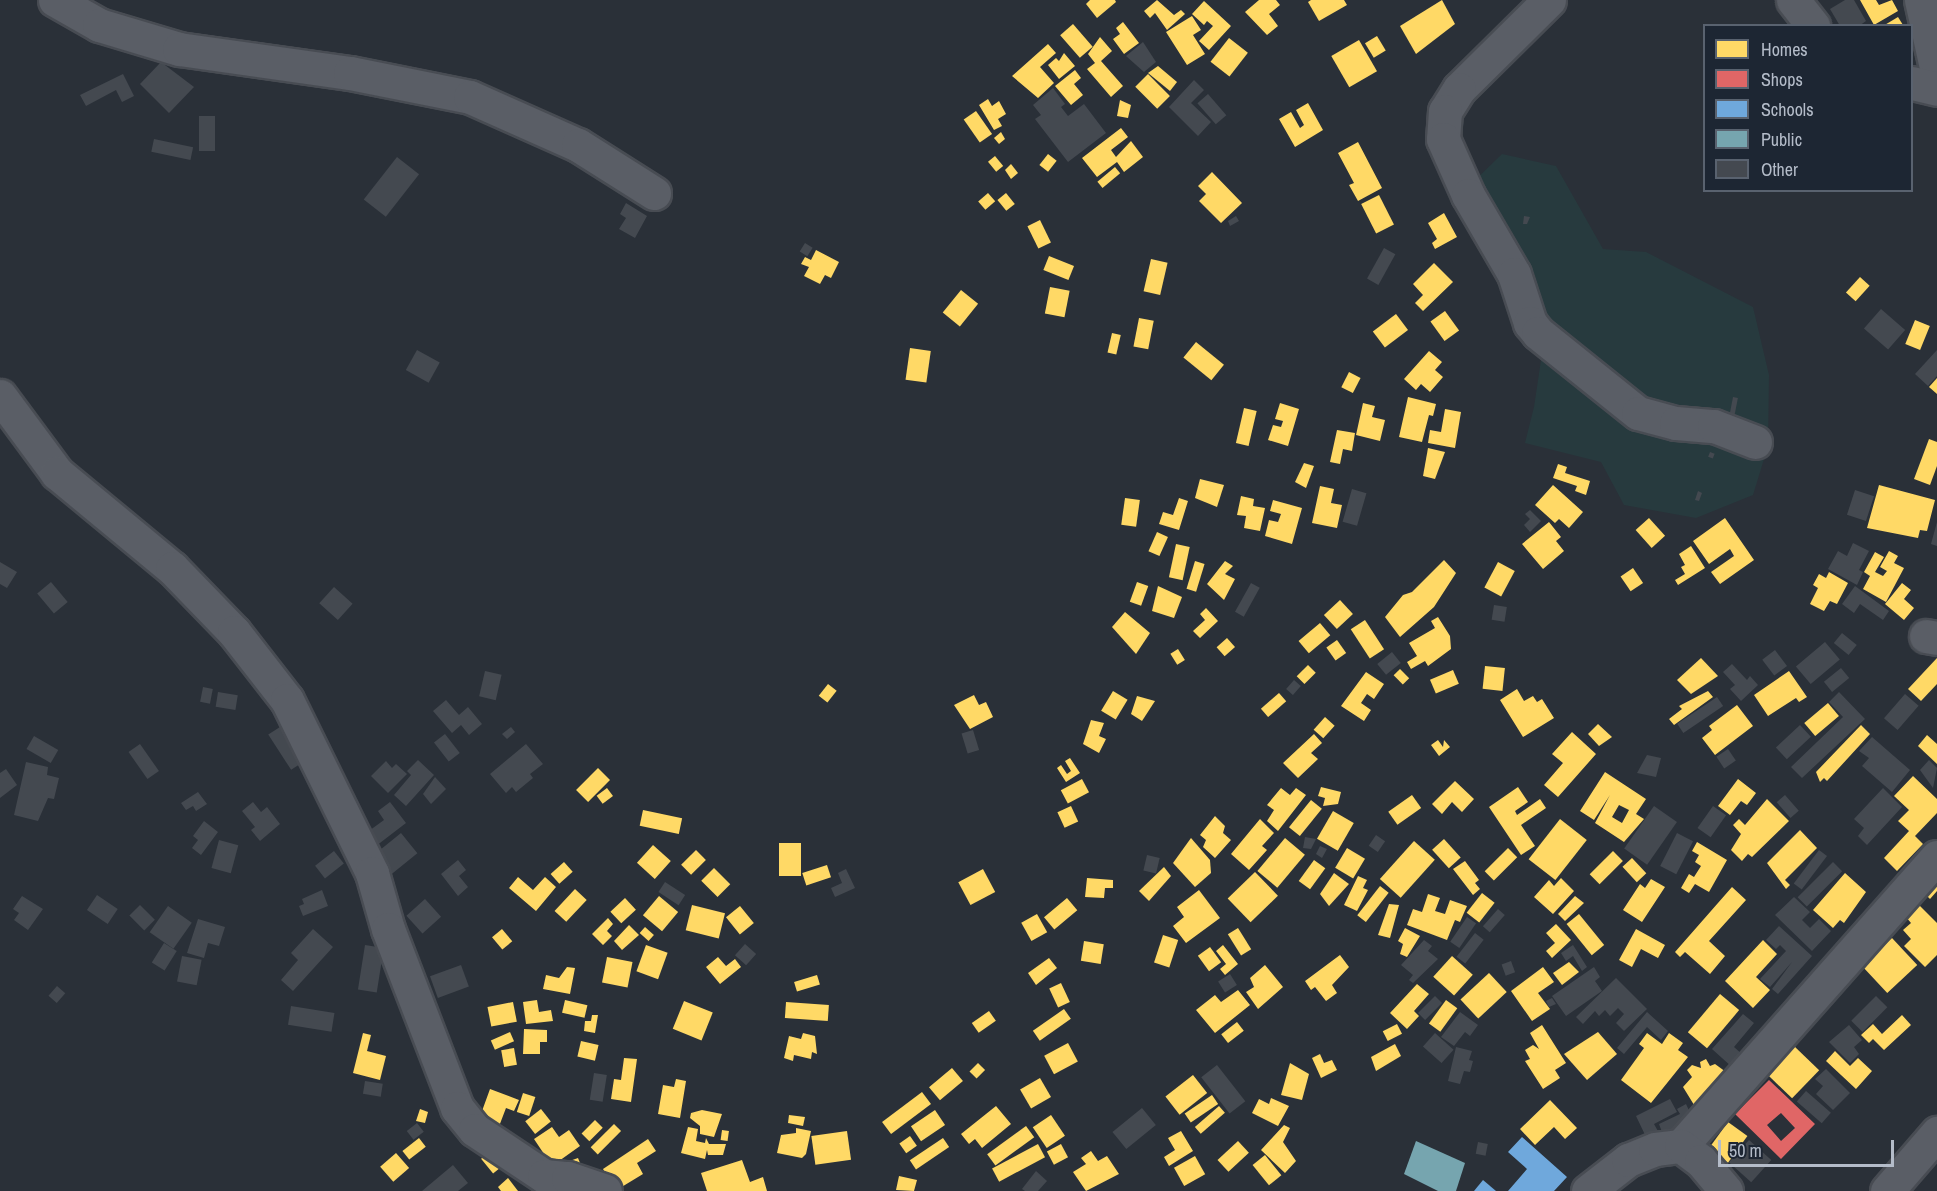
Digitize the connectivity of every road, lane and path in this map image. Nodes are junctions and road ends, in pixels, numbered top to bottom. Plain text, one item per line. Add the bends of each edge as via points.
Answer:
1 (55, 0) edge
2 (1550, 0) edge
3 (1793, 0) edge
4 (1921, 0) edge
5 (1811, 24) edge
6 (1937, 72) edge
7 (1913, 83) edge
8 (1937, 89) edge
9 (654, 193) dead end
10 (0, 396) edge
11 (1755, 442) dead end
12 (1937, 857) edge
13 (1937, 1133) edge
14 (1681, 1146) junction
15 (604, 1191) edge
16 (1588, 1191) edge
17 (1726, 1191) edge
18 (1887, 1191) edge

1 - 9 street via 99,25 179,49 350,73 470,97 578,145
2 - 11 street via 1460,89 1445,111 1443,139 1468,195 1514,274 1530,323 1538,333 1638,413 1676,423 1714,426
3 - 5 street
4 - 6 street
7 - 8 street
10 - 15 street via 57,473 172,568 234,632 287,700 372,873 388,929 457,1108 476,1130 544,1176 568,1178
12 - 14 street
13 - 18 street
14 - 16 street via 1655,1149 1628,1160
14 - 17 street via 1701,1161

